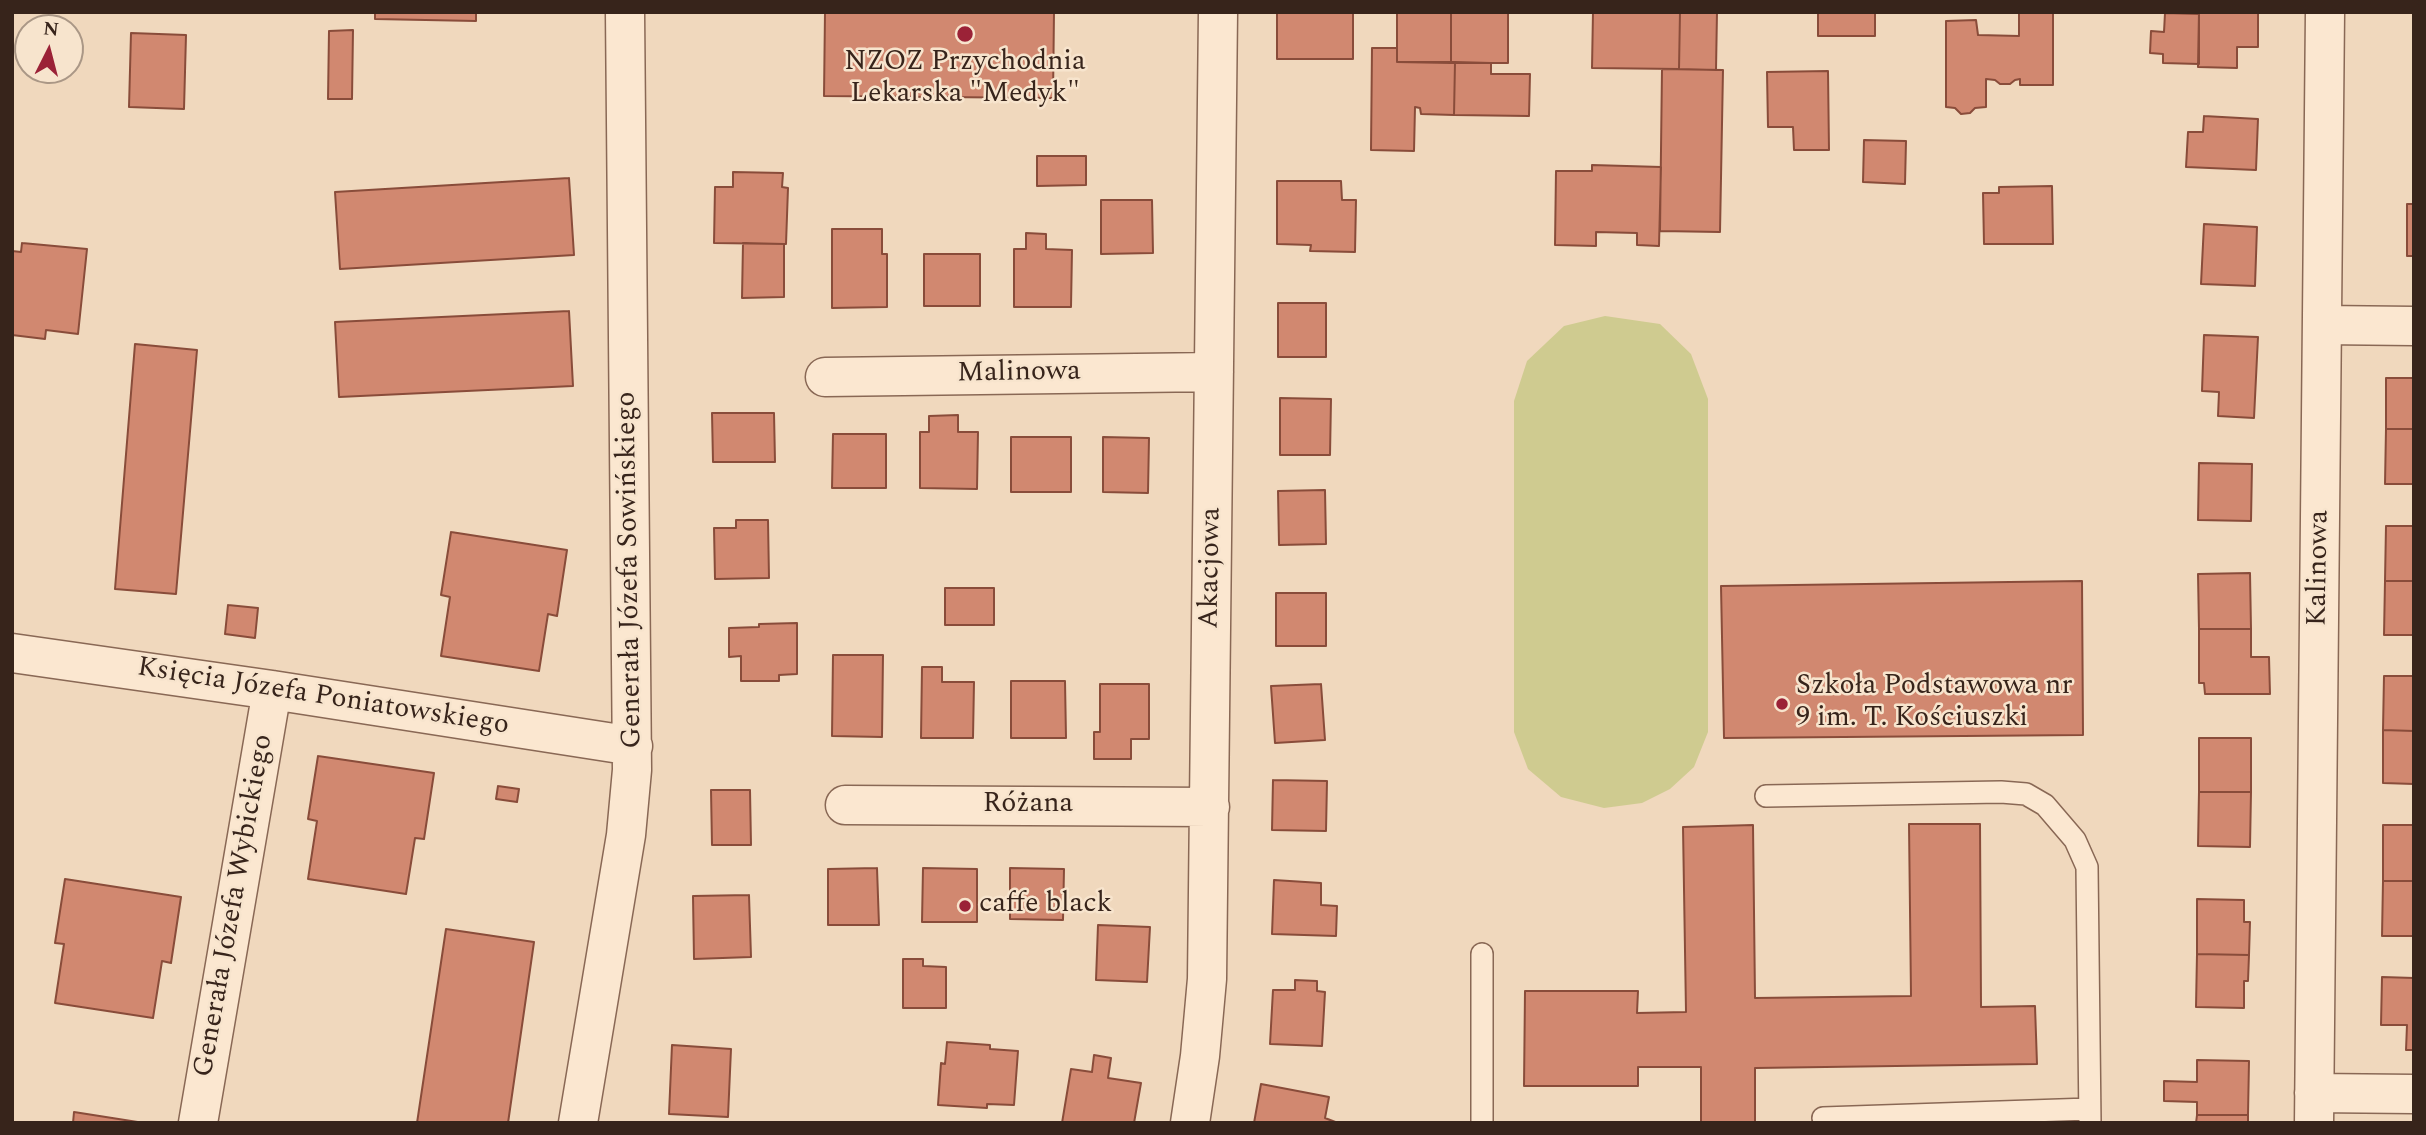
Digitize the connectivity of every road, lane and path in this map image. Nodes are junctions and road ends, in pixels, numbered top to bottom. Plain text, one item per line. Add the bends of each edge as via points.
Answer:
1 (625, 12) edge
2 (1218, 12) edge
3 (2325, 12) edge
4 (2322, 325) junction
5 (2414, 326) edge
6 (1214, 372) junction
7 (825, 377) dead end
8 (12, 653) edge
9 (272, 690) junction
10 (633, 746) junction
11 (1766, 796) dead end
12 (845, 805) dead end
13 (1210, 807) junction
14 (1482, 954) dead end
15 (2414, 1094) edge
16 (2314, 1108) edge
17 (2090, 1116) edge
18 (1823, 1118) dead end
19 (198, 1123) edge
20 (578, 1123) edge
21 (1191, 1123) edge
22 (1482, 1123) edge

1 - 10 street, Generała Józefa Sowińskiego
2 - 6 street, Akacjowa
3 - 4 street, Kalinowa
4 - 5 street
4 - 16 street, Kalinowa
6 - 7 street, Malinowa
6 - 13 street, Akacjowa
8 - 9 street, Księcia Józefa Poniatowskiego
9 - 10 street, Księcia Józefa Poniatowskiego
9 - 19 street, Generała Józefa Wybickiego
10 - 20 street, Generała Józefa Sowińskiego via 626,835
11 - 17 lane via 2001,792 2026,794 2045,805 2076,840 2087,867
12 - 13 street, Różana
13 - 21 street, Akacjowa via 1207,979
14 - 22 lane
15 - 16 street
17 - 18 lane

